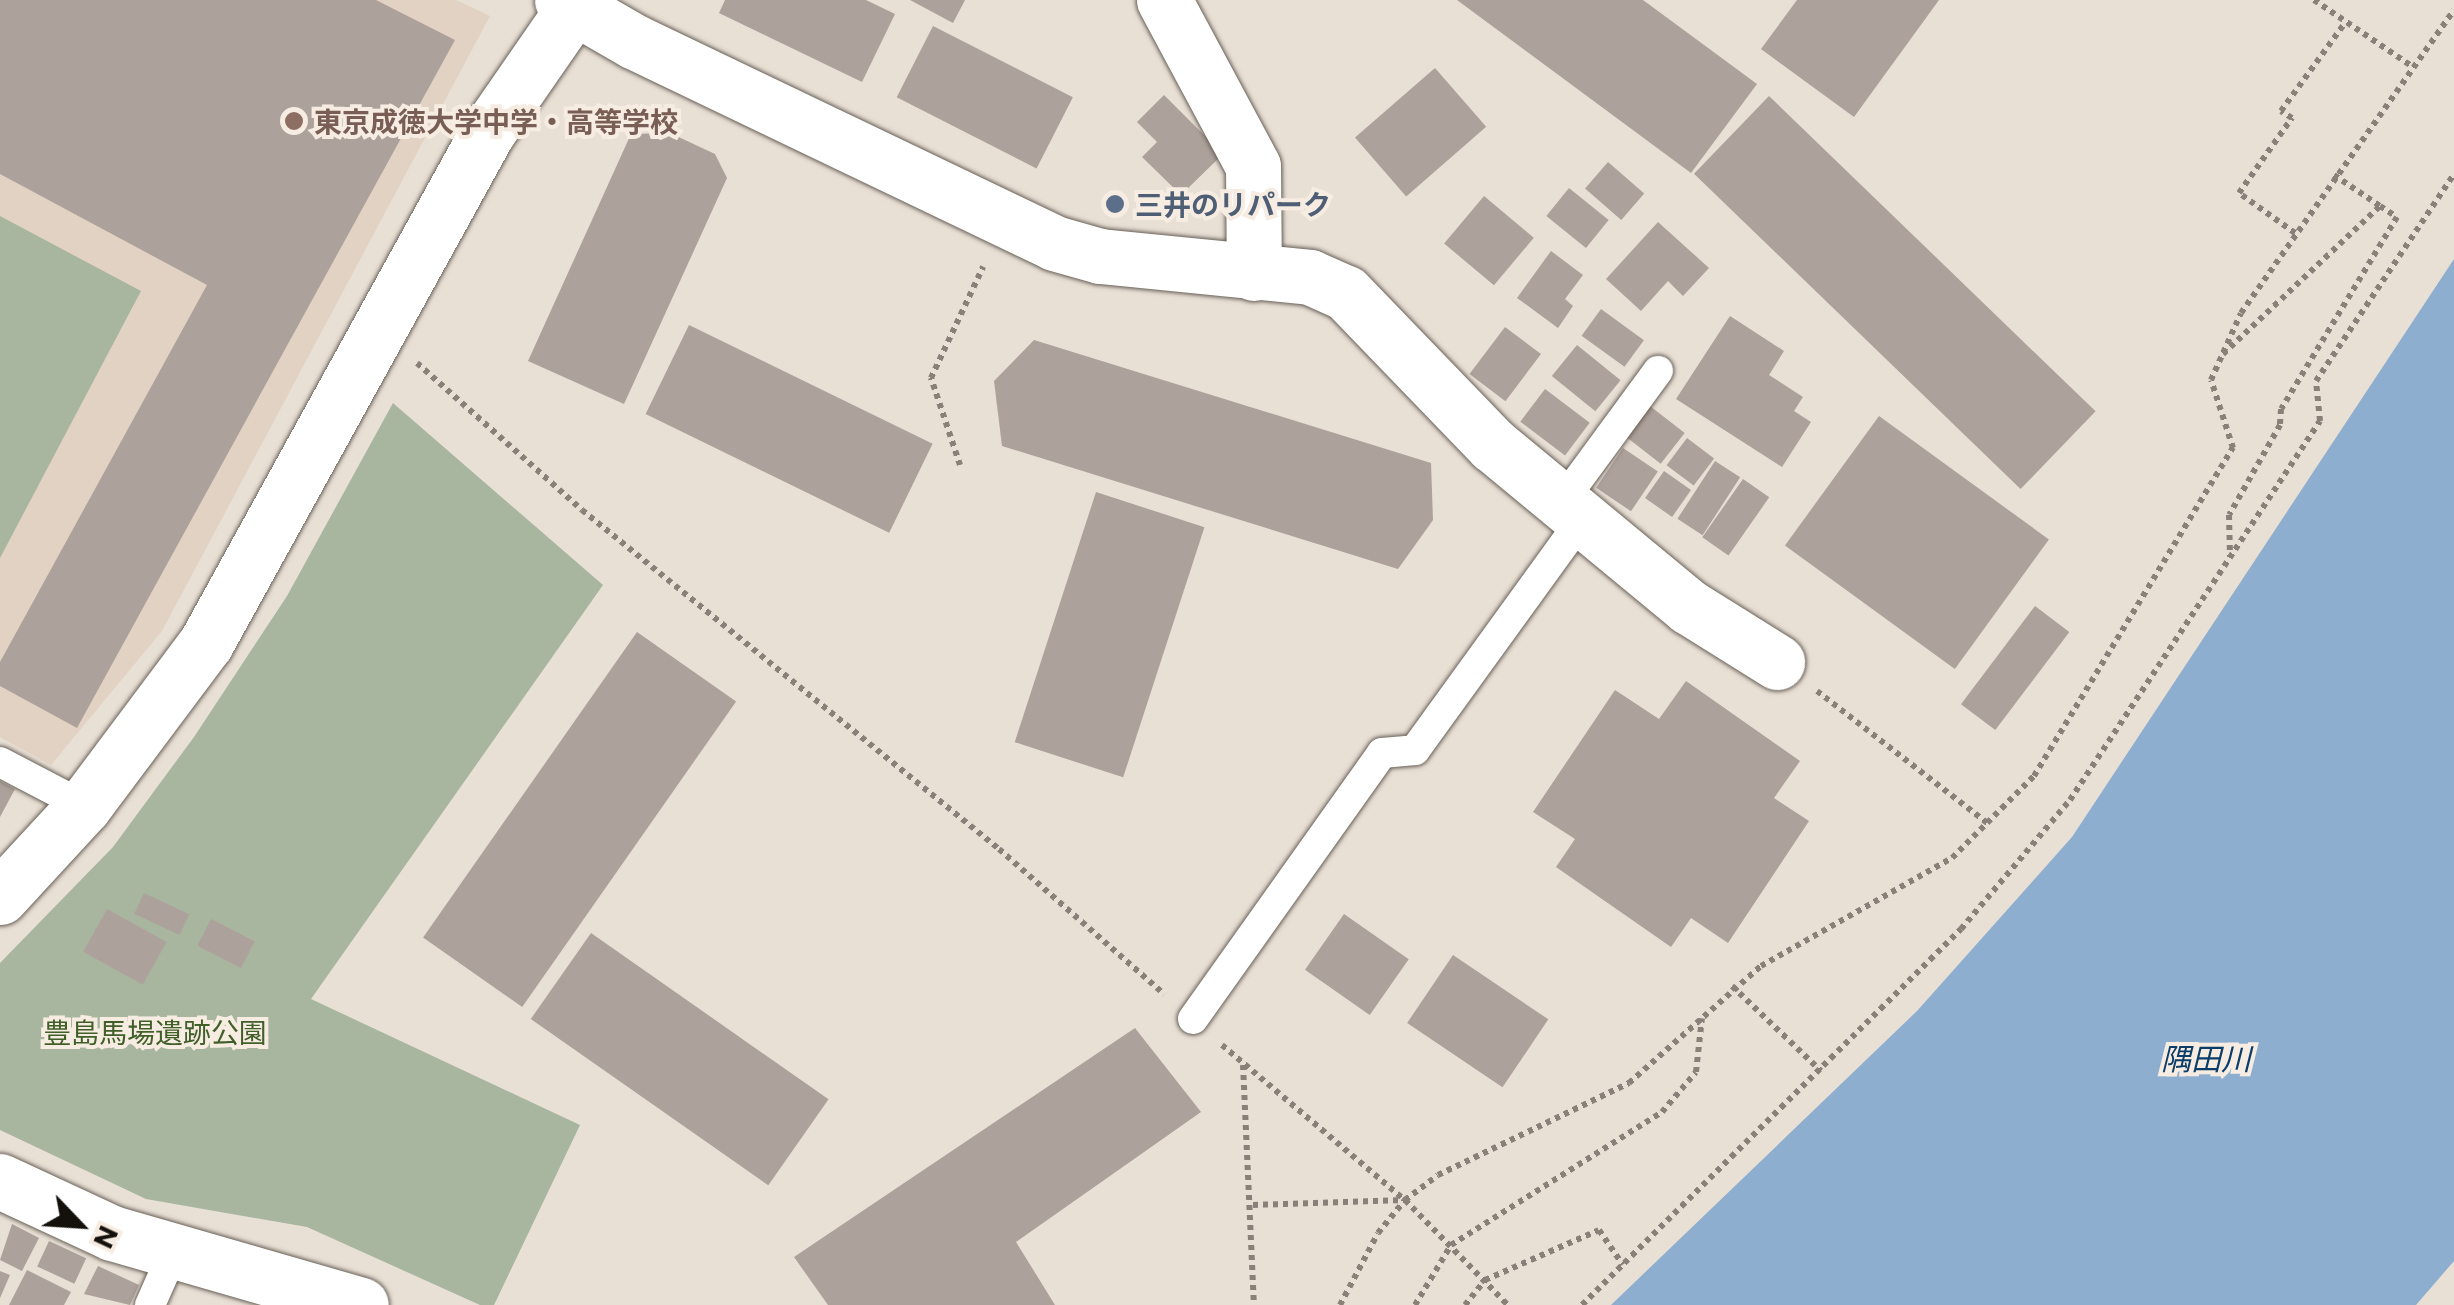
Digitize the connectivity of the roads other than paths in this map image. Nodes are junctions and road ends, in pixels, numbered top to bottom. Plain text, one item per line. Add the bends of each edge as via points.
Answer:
1 (1164, 0) edge
2 (571, 2) edge
3 (1254, 273) junction
4 (1658, 372) dead end
5 (1572, 511) junction
6 (1777, 662) road end
7 (0, 762) edge
8 (84, 806) junction
9 (0, 897) edge
10 (1193, 1020) dead end
11 (0, 1181) edge
12 (173, 1253) junction
13 (150, 1305) edge
14 (361, 1305) edge

1 - 3 street via 1253,166
2 - 3 street via 1054,243 1100,256
2 - 8 street via 487,133 230,605
3 - 5 street via 1310,277 1346,294 1493,445
4 - 5 lane
5 - 6 street via 1690,607
5 - 10 lane via 1415,750 1382,753
7 - 8 lane
8 - 9 street
11 - 12 street
12 - 13 lane
12 - 14 street via 244,1266

